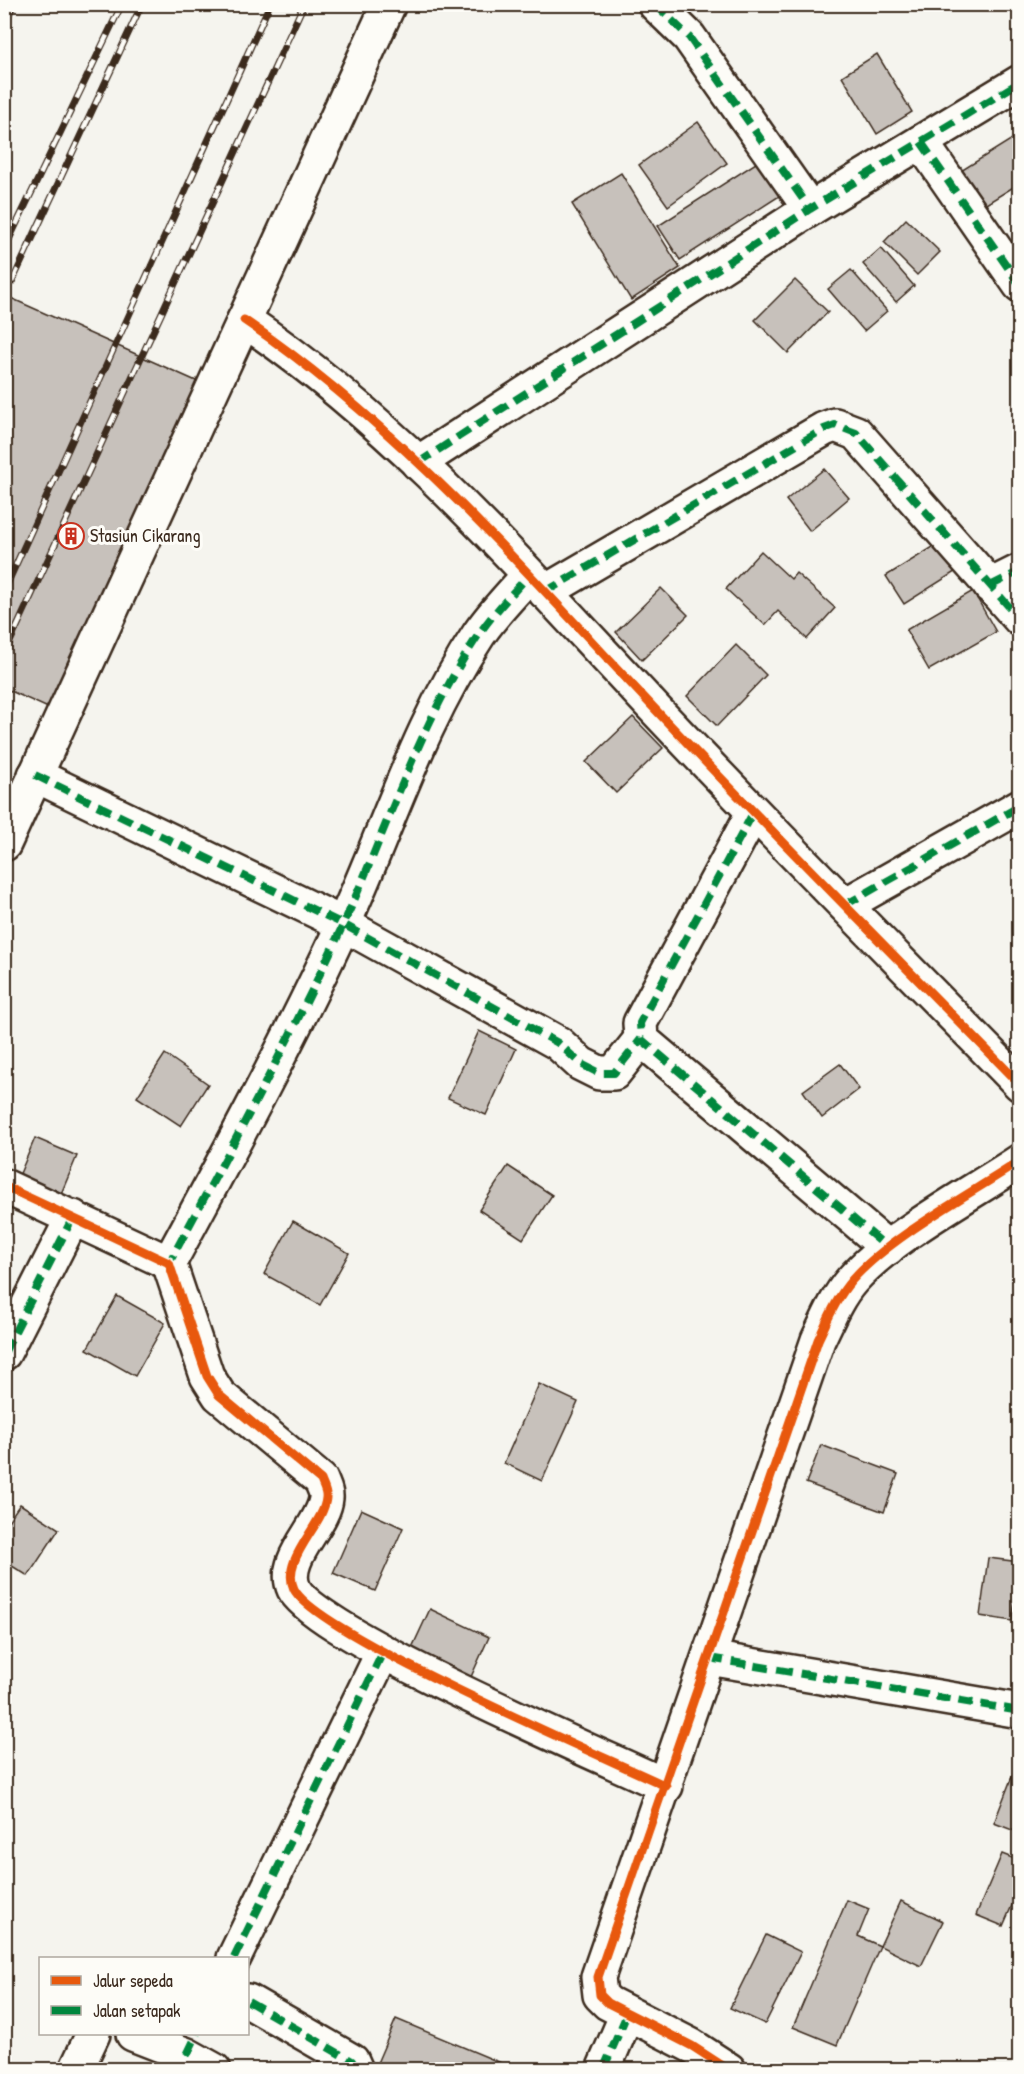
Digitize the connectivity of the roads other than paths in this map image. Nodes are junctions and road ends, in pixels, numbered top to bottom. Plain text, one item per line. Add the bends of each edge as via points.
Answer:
1 (389, 4) edge
2 (655, 4) edge
3 (1020, 82) edge
4 (921, 142) junction
5 (810, 209) junction
6 (1020, 285) edge
7 (244, 320) junction
8 (418, 463) junction
9 (1020, 571) edge
10 (537, 584) junction
11 (990, 586) junction
12 (1020, 619) edge
13 (35, 775) junction
14 (1020, 806) edge
15 (753, 813) junction
16 (4, 844) edge
17 (845, 905) junction
18 (343, 924) junction
19 (640, 1039) junction
20 (1020, 1084) edge
21 (1020, 1161) edge
22 (4, 1186) edge
23 (73, 1217) junction
24 (888, 1248) junction
25 (169, 1263) junction
26 (4, 1353) edge
27 (383, 1652) junction
28 (709, 1658) junction
29 (1020, 1711) edge
30 (666, 1785) junction
31 (235, 1957) edge
32 (249, 2002) edge
33 (627, 2014) junction
34 (93, 2035) edge
35 (136, 2035) edge
36 (199, 2053) edge
37 (76, 2070) edge
38 (356, 2070) edge
39 (603, 2070) edge
40 (729, 2070) edge

1 - 7 street
2 - 5 street via 689,37
3 - 4 street
4 - 5 street
4 - 6 street
5 - 8 street
7 - 8 street via 299,357
7 - 13 street
8 - 10 street
9 - 11 street
10 - 11 street via 835,425 856,433
10 - 15 street
10 - 18 street via 499,608 462,662 411,760
11 - 12 street
13 - 16 street
13 - 18 street
14 - 17 street
15 - 17 street
15 - 19 street via 640,1023
17 - 20 street
18 - 19 street via 558,1043 592,1070 614,1072
18 - 25 street
19 - 24 street
21 - 24 street
22 - 23 street
23 - 25 street
23 - 26 street
24 - 28 street via 852,1280 818,1340
25 - 27 street via 207,1376 219,1395 321,1480 327,1494 296,1559 291,1576 294,1590 310,1607
27 - 30 street
27 - 31 street
28 - 29 street
28 - 30 street
30 - 33 street via 598,1977 600,1995
32 - 38 street via 352,2061
33 - 39 street
33 - 40 street via 692,2046
34 - 37 street
35 - 36 street

